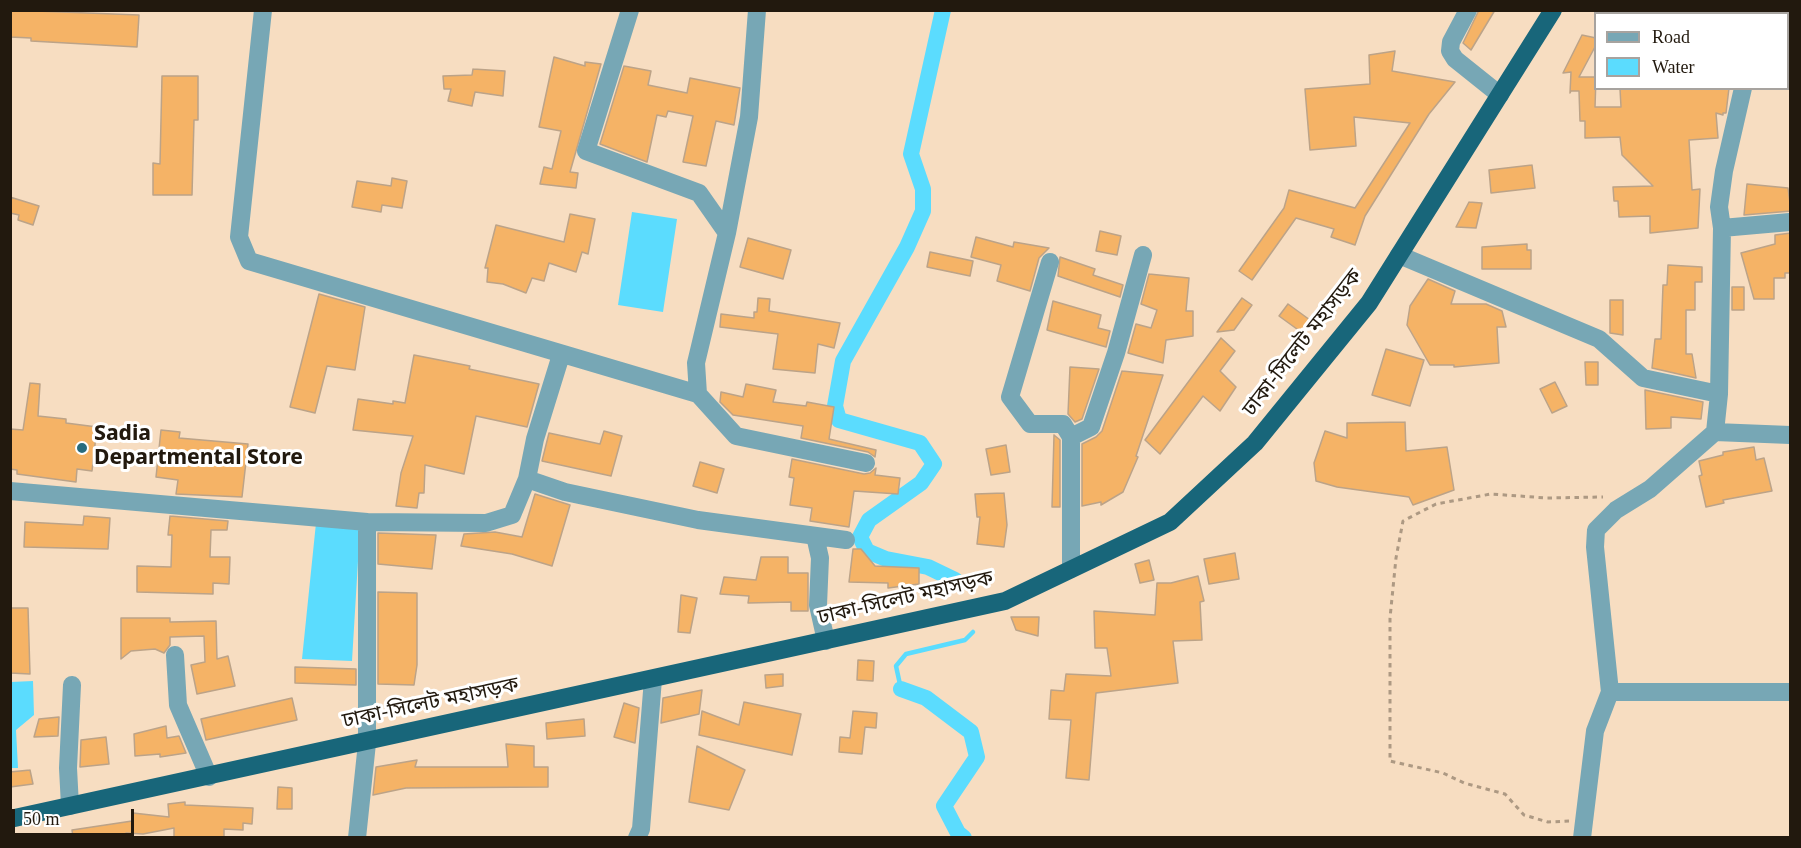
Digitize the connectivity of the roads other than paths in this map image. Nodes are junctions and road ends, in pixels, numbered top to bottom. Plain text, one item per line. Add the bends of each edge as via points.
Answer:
1 (263, 10) edge
2 (630, 10) edge
3 (757, 10) edge
4 (1468, 10) edge
5 (1553, 10) edge
6 (1743, 90) edge
7 (1500, 95) junction
8 (1791, 222) edge
9 (1722, 228) junction
10 (727, 232) junction
11 (1143, 255) dead end
12 (1399, 255) junction
13 (1050, 262) dead end
14 (561, 355) junction
15 (698, 394) junction
16 (1719, 394) junction
17 (1715, 432) junction
18 (1791, 435) edge
19 (1071, 437) junction
20 (866, 463) dead end
21 (527, 479) junction
22 (10, 490) edge
23 (367, 522) junction
24 (815, 537) junction
25 (846, 540) dead end
26 (1071, 569) junction
27 (826, 641) junction
28 (175, 655) dead end
29 (653, 679) junction
30 (72, 685) dead end
31 (1610, 692) junction
32 (1791, 692) edge
33 (367, 742) junction
34 (208, 777) junction
35 (70, 806) junction
36 (10, 819) edge
37 (357, 837) edge
38 (637, 837) edge
39 (1582, 837) edge

1 - 14 street via 239,237 249,261
2 - 10 street via 586,151 699,193
3 - 10 street via 749,117
4 - 7 street via 1450,51
5 - 7 highway, ঢাকা-সিলেট মহাসড়ক
6 - 9 street via 1724,171 1719,207
7 - 12 highway, ঢাকা-সিলেট মহাসড়ক
8 - 9 street
9 - 16 street
10 - 15 street via 696,363
11 - 19 street via 1091,427
12 - 16 street via 1599,339 1643,378
12 - 26 highway, ঢাকা-সিলেট মহাসড়ক via 1369,303 1255,443 1170,522
13 - 19 street via 1010,396 1030,424 1063,424
14 - 15 street
14 - 21 street
15 - 20 street via 736,436
16 - 17 street
17 - 18 street
17 - 31 street via 1596,530
19 - 26 street
21 - 23 street via 512,515 486,523
21 - 24 street via 565,492 698,519
22 - 23 street
23 - 33 street
24 - 25 street
24 - 27 street via 820,558 818,605
26 - 27 highway, ঢাকা-সিলেট মহাসড়ক via 1005,601
27 - 29 highway, ঢাকা-সিলেট মহাসড়ক
28 - 34 street via 178,705
29 - 33 highway, ঢাকা-সিলেট মহাসড়ক
29 - 38 street via 641,829
30 - 35 street
31 - 32 street
31 - 39 street via 1595,732
33 - 34 highway, ঢাকা-সিলেট মহাসড়ক
33 - 37 street
34 - 35 highway, ঢাকা-সিলেট মহাসড়ক
35 - 36 highway, ঢাকা-সিলেট মহাসড়ক

